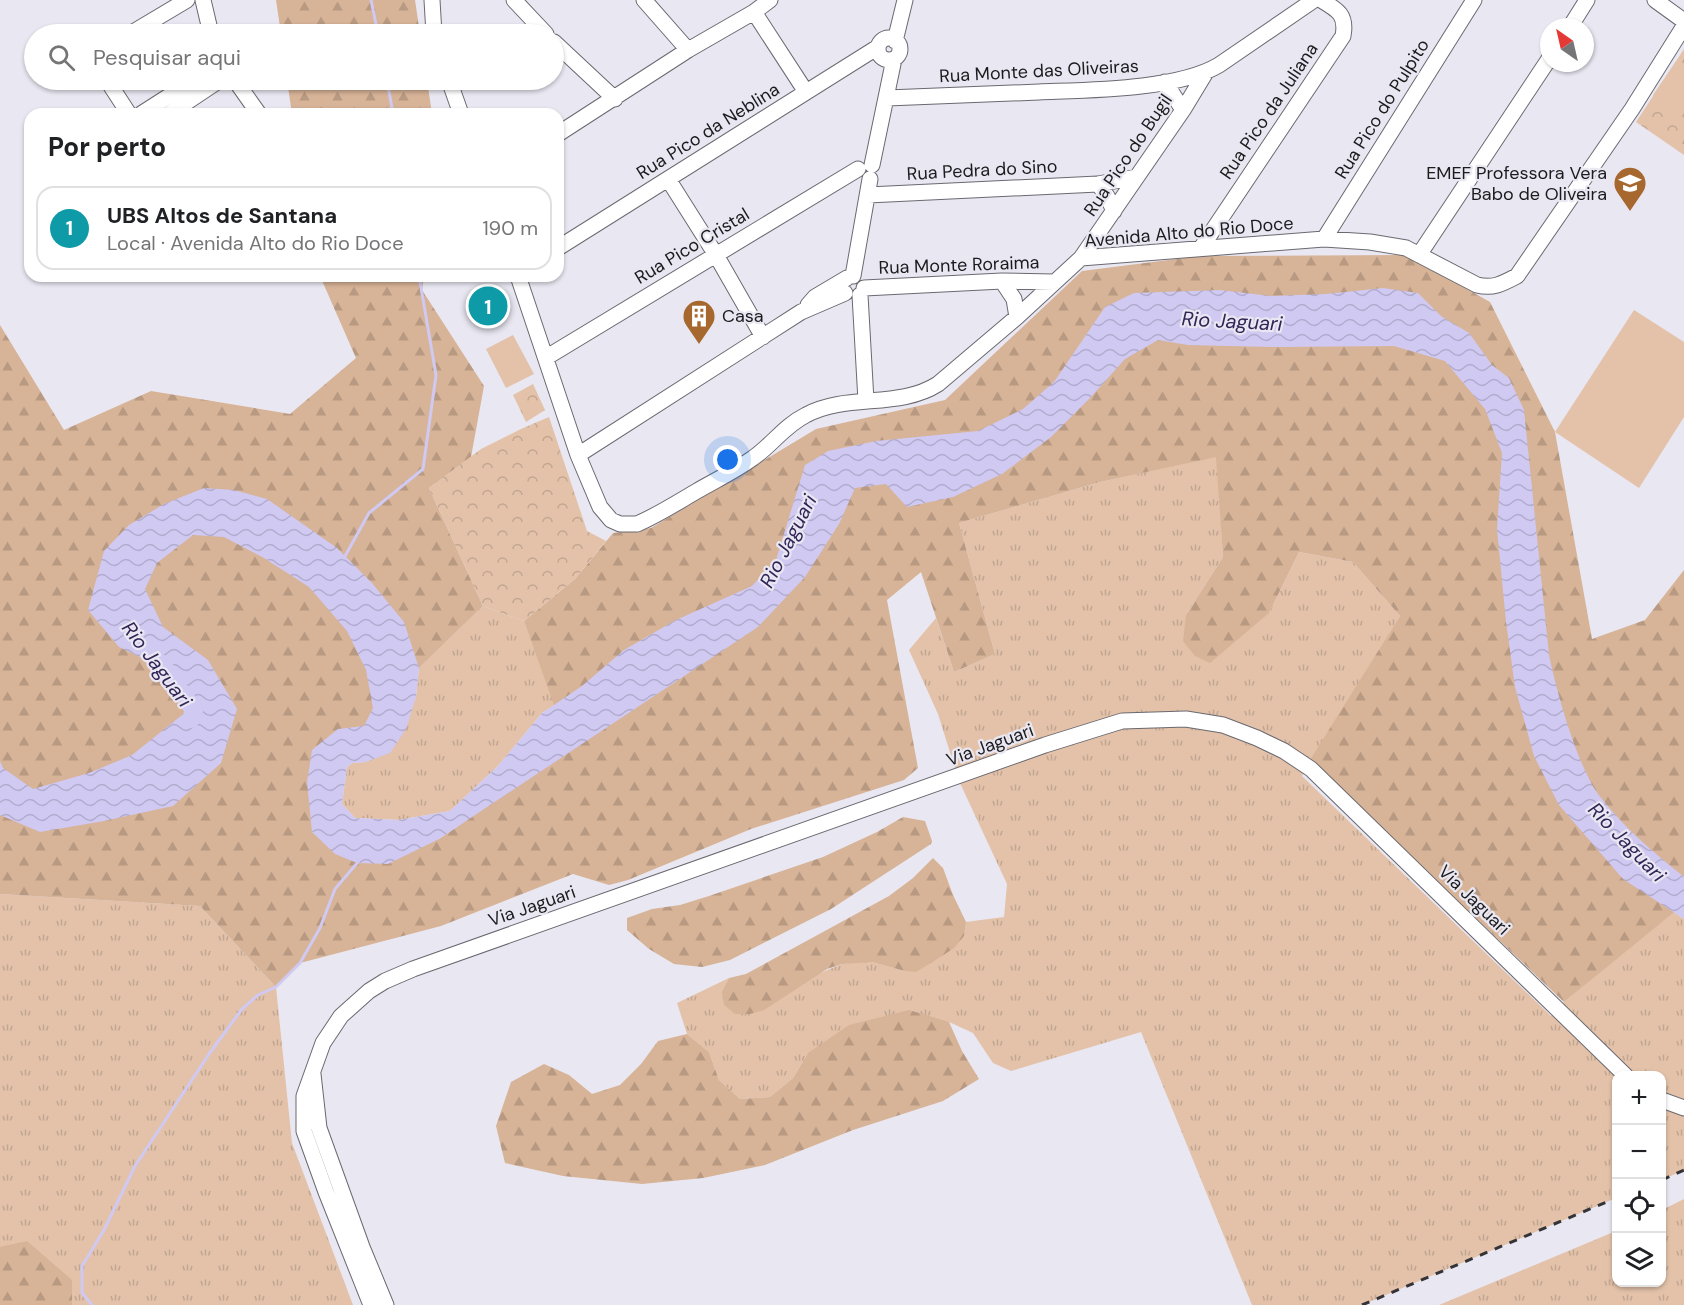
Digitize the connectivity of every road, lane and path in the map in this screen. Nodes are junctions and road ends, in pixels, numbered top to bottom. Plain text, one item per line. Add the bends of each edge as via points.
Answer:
1 (203, 0) edge
2 (432, 0) edge
3 (514, 0) edge
4 (644, 0) edge
5 (770, 0) edge
6 (1314, 0) edge
7 (1321, 0) edge
8 (1474, 0) edge
9 (1587, 0) edge
10 (1655, 0) edge
11 (181, 2) edge
12 (903, 7) edge
13 (754, 12) junction
14 (1576, 18) edge
15 (1684, 21) edge
16 (146, 24) edge
17 (209, 24) edge
18 (433, 24) edge
19 (537, 24) edge
20 (1684, 26) edge
21 (886, 42) junction
22 (688, 50) junction
23 (564, 51) edge
24 (1206, 72) junction
25 (1540, 72) edge
26 (1165, 82) junction
27 (113, 90) edge
28 (178, 90) edge
29 (205, 90) edge
30 (242, 90) edge
31 (453, 90) edge
32 (806, 92) junction
33 (887, 98) junction
34 (615, 99) junction
35 (125, 108) edge
36 (150, 108) edge
37 (178, 108) edge
38 (255, 108) edge
39 (459, 108) edge
40 (1183, 110) junction
41 (564, 130) edge
42 (867, 171) junction
43 (1137, 177) junction
44 (668, 179) junction
45 (1098, 184) junction
46 (868, 195) junction
47 (1114, 211) junction
48 (1324, 240) junction
49 (564, 244) edge
50 (1201, 248) junction
51 (716, 255) junction
52 (1419, 255) junction
53 (1081, 258) junction
54 (1002, 281) junction
55 (520, 282) edge
56 (1054, 282) junction
57 (854, 286) junction
58 (1017, 317) junction
59 (763, 336) junction
60 (547, 357) junction
61 (866, 401) junction
62 (578, 455) junction
63 (1621, 1071) edge
64 (312, 1074) junction
65 (1666, 1101) edge
66 (1684, 1108) edge
67 (371, 1305) edge
68 (386, 1305) edge

1 - 17 street
2 - 18 street
3 - 19 street
4 - 22 street
5 - 13 street
6 - 24 street, Rua Monte das Oliveiras
7 - 50 street, Rua Pico da Juliana via 1343,16 1343,36
8 - 48 street, Rua Pico do Pulpito
9 - 14 street
10 - 15 street
11 - 16 street
12 - 21 street
13 - 22 street
13 - 32 street
20 - 52 street, Avenida Alto do Rio Doce via 1517,276 1489,288
21 - 32 street, Rua Pico da Neblina
21 - 33 street via 881,57 894,58
22 - 34 street
23 - 34 street
24 - 26 street, Rua Monte das Oliveiras
24 - 40 street, Rua Pico do Bugil
25 - 52 street
26 - 33 street, Rua Monte das Oliveiras via 1106,90
26 - 40 street
27 - 35 street
28 - 36 street
29 - 37 street
30 - 38 street
31 - 39 street
32 - 44 street, Rua Pico da Neblina
33 - 42 street
34 - 41 street
40 - 43 street, Rua Pico do Bugil
42 - 46 street
42 - 51 street, Rua Pico Cristal
43 - 45 street, Rua Pedra do Sino
43 - 47 street, Rua Pico do Bugil
44 - 49 street, Rua Pico da Neblina
44 - 51 street
45 - 46 street, Rua Pedra do Sino
45 - 47 street
46 - 57 street
47 - 53 street, Rua Pico do Bugil
48 - 50 street, Avenida Alto do Rio Doce
48 - 52 street, Avenida Alto do Rio Doce via 1390,245
50 - 53 street, Avenida Alto do Rio Doce
51 - 59 street
51 - 60 street, Rua Pico Cristal
53 - 56 street, Avenida Alto do Rio Doce
54 - 56 street, Rua Monte Roraima
54 - 57 street, Rua Monte Roraima
54 - 58 street via 1014,299
55 - 60 street, Avenida Alto do Rio Doce
56 - 58 street, Avenida Alto do Rio Doce
57 - 59 street, Rua Monte Roraima via 815,297 801,312
57 - 61 street
58 - 61 street, Avenida Alto do Rio Doce via 926,392
59 - 62 street, Rua Monte Roraima
60 - 62 street, Avenida Alto do Rio Doce
61 - 62 street, Avenida Alto do Rio Doce via 807,414 789,424 751,460 637,524 620,524 605,514
63 - 64 street, Via Jaguari via 1311,769 1257,738 1223,725 1186,719 1122,721 1045,745 413,969 369,991 340,1016 323,1043
64 - 67 street, Via Jaguari via 304,1095 304,1131
64 - 68 street, Via Jaguari via 319,1128
65 - 66 street

